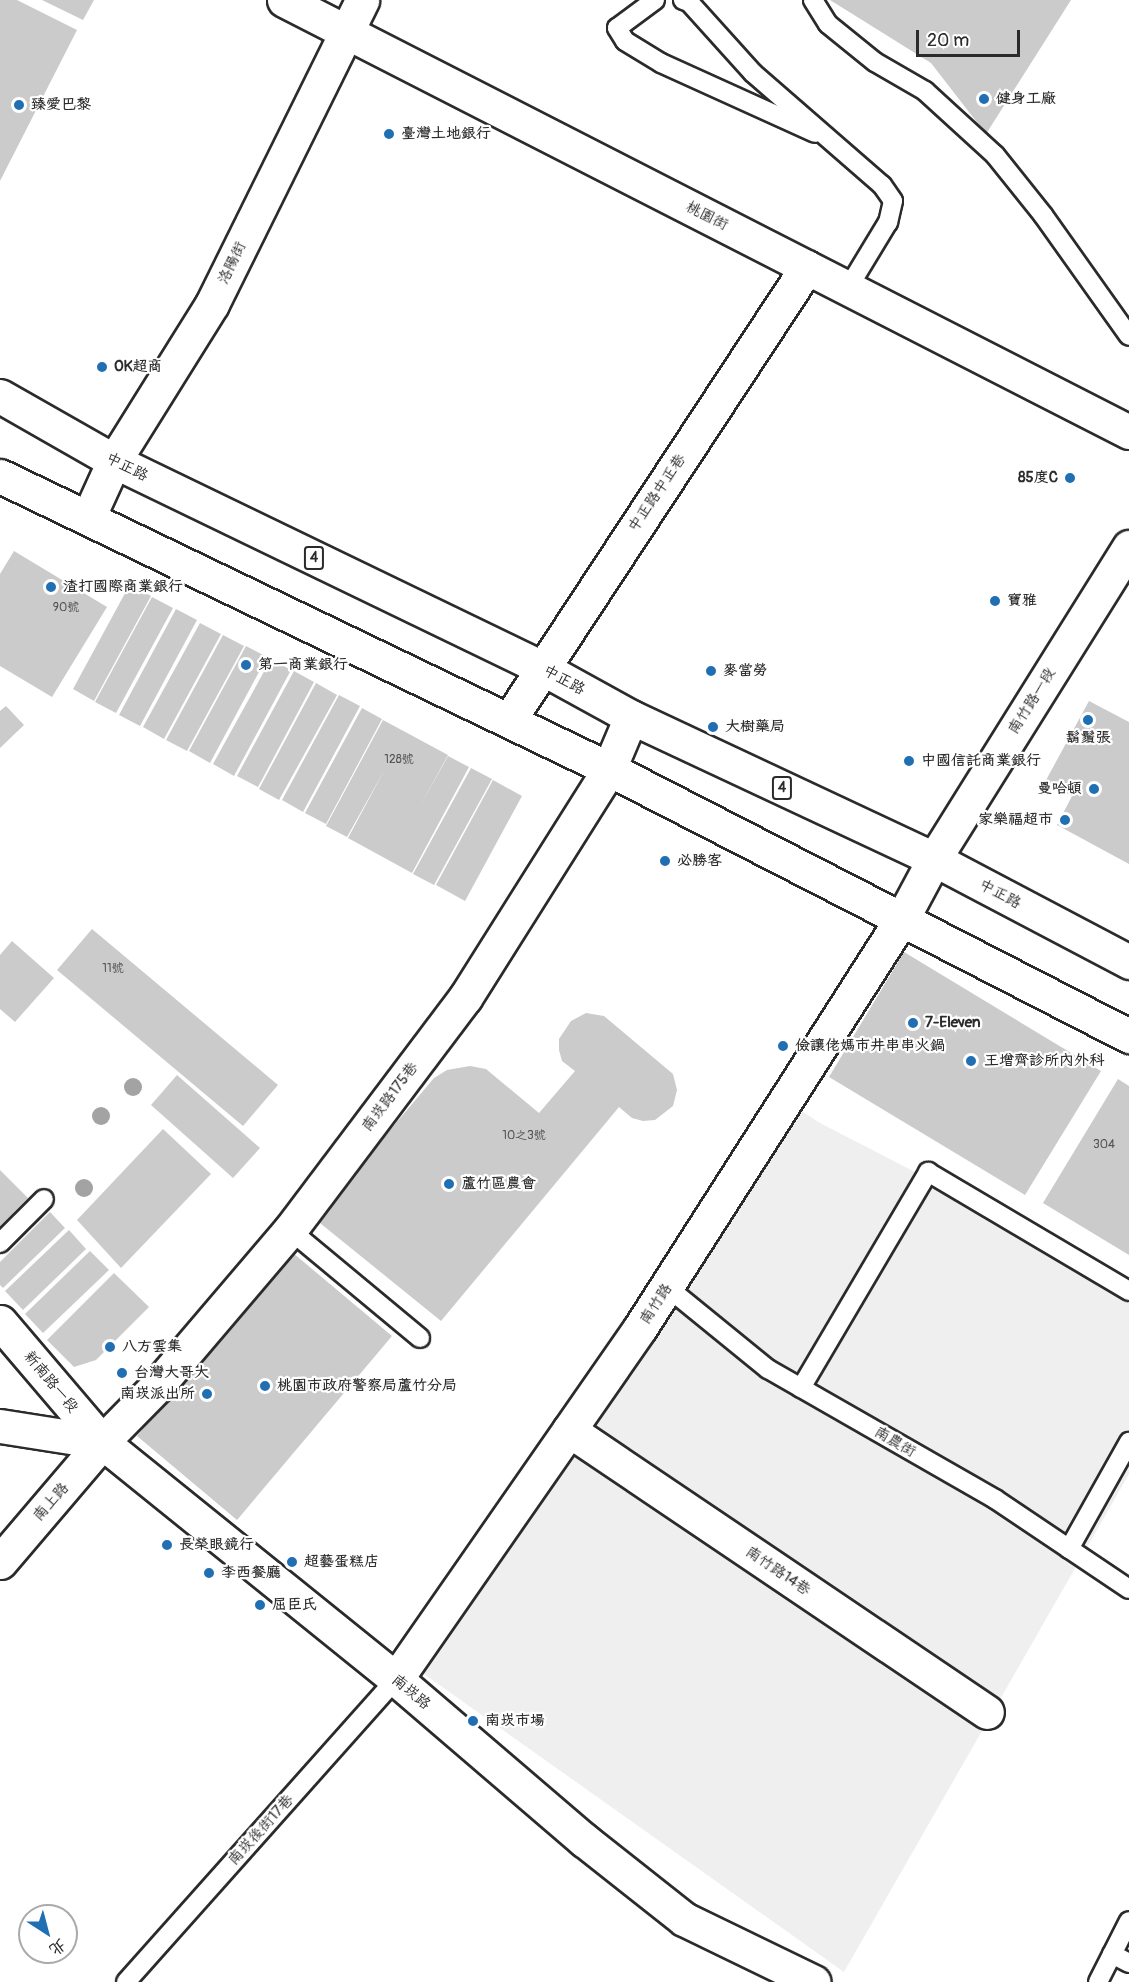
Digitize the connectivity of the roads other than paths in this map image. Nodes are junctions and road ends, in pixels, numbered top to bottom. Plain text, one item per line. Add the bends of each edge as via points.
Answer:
1 (284, 0) edge
2 (362, 0) edge
3 (655, 0) edge
4 (683, 0) edge
5 (813, 0) edge
6 (345, 31) junction
7 (830, 140) junction
8 (807, 267) junction
9 (848, 288) junction
10 (1129, 336) edge
11 (0, 396) edge
12 (1129, 432) edge
13 (114, 461) junction
14 (0, 476) edge
15 (88, 518) junction
16 (1129, 547) edge
17 (542, 668) junction
18 (631, 717) junction
19 (509, 720) junction
20 (609, 769) junction
21 (934, 859) junction
22 (902, 919) junction
23 (1129, 962) edge
24 (1129, 1036) edge
25 (44, 1199) dead end
26 (290, 1230) junction
27 (0, 1242) edge
28 (667, 1287) junction
29 (1129, 1291) edge
30 (0, 1322) edge
31 (420, 1338) dead end
32 (801, 1388) junction
33 (0, 1426) edge
34 (569, 1430) junction
35 (102, 1442) junction
36 (1129, 1442) edge
37 (1069, 1549) junction
38 (0, 1562) edge
39 (1129, 1589) edge
40 (396, 1679) junction
41 (987, 1712) dead end
42 (1129, 1921) edge
43 (1112, 1954) junction
44 (1129, 1964) edge
45 (126, 1982) edge
46 (814, 1982) edge
47 (1098, 1982) edge

1 - 6 street, 桃園街
2 - 6 street, 洛陽街
3 - 7 lane via 617,28 625,41 661,63
4 - 7 lane via 753,73
5 - 10 lane via 828,24 875,62 925,91 995,155
6 - 8 street, 桃園街
6 - 13 street, 洛陽街 via 212,304
7 - 9 lane via 882,185 893,201 888,222
8 - 9 street, 桃園街
8 - 17 street, 中正路中正巷
9 - 12 street, 桃園街
11 - 13 street, 中正路 / 4
13 - 15 street, 洛陽街
13 - 17 street, 中正路 / 4
14 - 15 street
15 - 19 street
16 - 21 street, 南竹路一段
17 - 18 street, 中正路 / 4
17 - 19 street, 中正路中正巷
18 - 20 street, 南崁路175巷
18 - 21 street, 中正路 / 4
19 - 20 street
20 - 22 street
20 - 26 street, 南崁路175巷 via 465,998
21 - 22 street, 南竹路一段
21 - 23 street, 中正路 / 4
22 - 24 street
22 - 28 street, 南竹路
25 - 27 lane
26 - 31 lane
26 - 35 street, 南崁路175巷 via 157,1386
28 - 32 lane, 南農街 via 768,1369
28 - 34 street, 南竹路
29 - 32 lane via 928,1172
30 - 35 street, 新南路一段
32 - 37 lane, 南農街 via 994,1499
33 - 35 street, 南崁路
34 - 40 street, 南竹路
34 - 41 street, 南竹路14巷
35 - 38 street, 南上路
35 - 40 street, 南崁路
36 - 37 lane
37 - 39 lane, 南農街
40 - 45 lane, 南崁後街17巷
40 - 46 street, 南崁路 via 684,1919
42 - 43 lane
43 - 44 lane
43 - 47 lane

